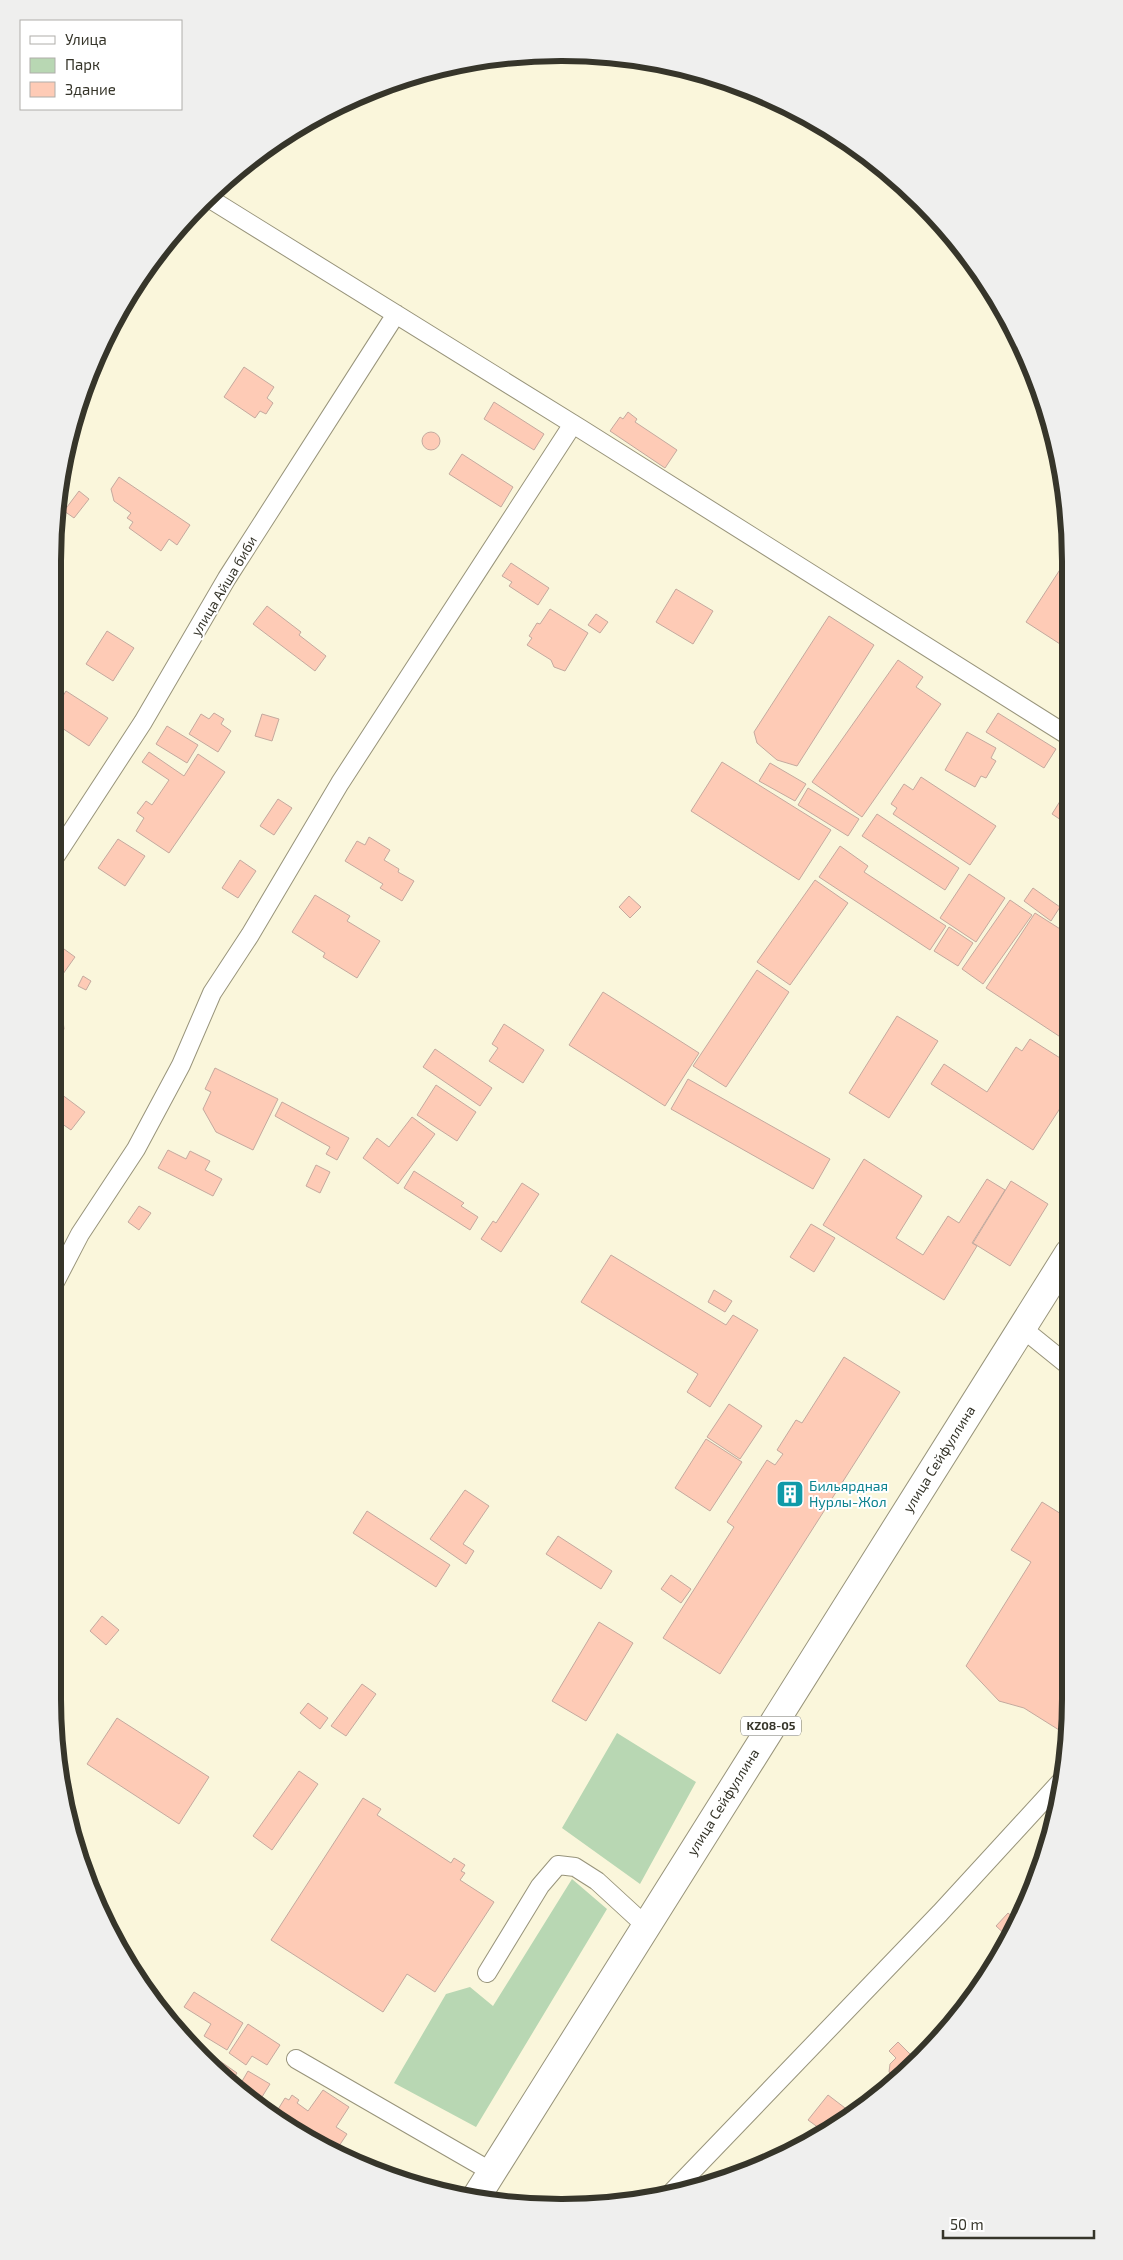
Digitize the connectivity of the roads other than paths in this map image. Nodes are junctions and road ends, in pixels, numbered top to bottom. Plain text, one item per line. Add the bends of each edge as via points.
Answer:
1 (215, 202) edge
2 (396, 314) junction
3 (573, 424) junction
4 (1062, 732) edge
5 (61, 846) edge
6 (1062, 1264) edge
7 (61, 1269) edge
8 (1022, 1328) junction
9 (1062, 1360) edge
10 (1053, 1789) edge
11 (646, 1926) junction
12 (486, 1973) dead end
13 (296, 2059) dead end
14 (492, 2172) junction
15 (679, 2185) edge
16 (480, 2191) edge

1 - 2 street
2 - 3 street
2 - 5 street, улица Айша биби via 228,578 143,722
3 - 4 street
3 - 7 street via 340,783 212,993 181,1065 136,1149 80,1234
6 - 8 main road, улица Сейфуллина / KZ08-05
8 - 9 street
8 - 11 main road, улица Сейфуллина / KZ08-05
10 - 15 street via 940,1913
11 - 12 street via 597,1881 576,1867 558,1865 540,1886
11 - 14 main road, улица Сейфуллина / KZ08-05
13 - 14 street
14 - 16 main road, улица Сейфуллина / KZ08-05

